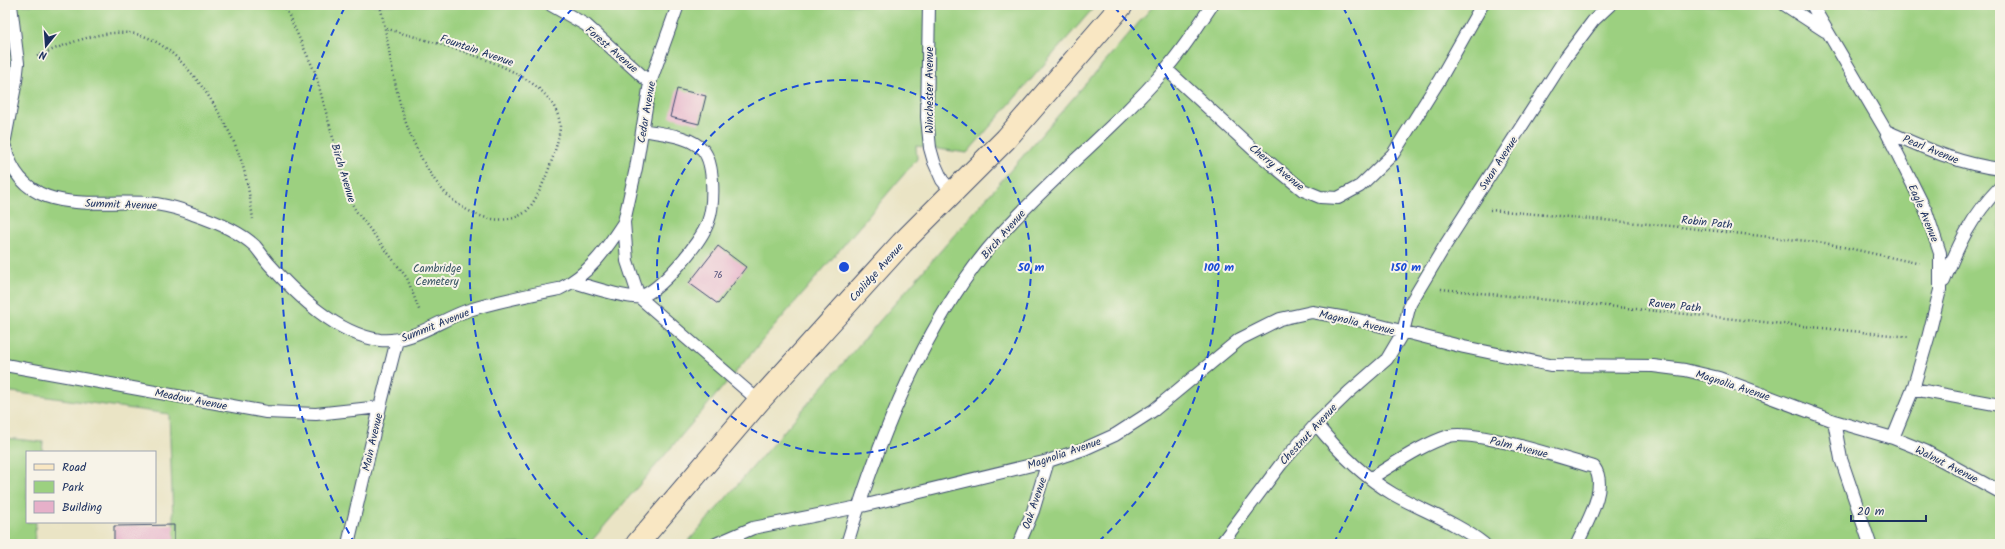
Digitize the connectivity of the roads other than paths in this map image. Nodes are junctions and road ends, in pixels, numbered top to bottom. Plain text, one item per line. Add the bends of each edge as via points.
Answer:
1 (11, 5) edge
2 (551, 5) edge
3 (678, 5) edge
4 (929, 5) edge
5 (1122, 5) edge
6 (1212, 5) edge
7 (1482, 5) edge
8 (1610, 5) edge
9 (1785, 5) edge
10 (1812, 5) edge
11 (1828, 33) junction
12 (1166, 69) junction
13 (650, 83) junction
14 (643, 130) junction
15 (1886, 131) junction
16 (5, 139) edge
17 (5, 147) edge
18 (2000, 169) edge
19 (2000, 187) edge
20 (953, 193) junction
21 (624, 222) junction
22 (574, 282) junction
23 (1940, 290) junction
24 (639, 297) junction
25 (1403, 332) junction
26 (397, 340) junction
27 (5, 365) edge
28 (1913, 389) junction
29 (759, 401) junction
30 (2000, 405) edge
31 (380, 407) junction
32 (1834, 421) junction
33 (1316, 424) junction
34 (1893, 438) junction
35 (1048, 461) junction
36 (1371, 478) junction
37 (2000, 492) edge
38 (858, 507) junction
39 (348, 544) edge
40 (637, 544) edge
41 (716, 544) edge
42 (847, 544) edge
43 (1019, 544) edge
44 (1221, 544) edge
45 (1484, 544) edge
46 (1577, 544) edge
47 (1870, 544) edge

1 - 16 lane via 18,63
2 - 13 lane, Forest Avenue via 586,25
3 - 13 lane, Cedar Avenue
4 - 20 lane, Winchester Avenue via 927,117 930,148 942,180
5 - 20 street, Coolidge Avenue via 1006,139
6 - 12 lane, Birch Avenue
7 - 12 lane, Cherry Avenue via 1393,154 1360,186 1338,198 1320,197 1303,190 1253,149
8 - 25 lane, Swan Avenue via 1593,21 1569,52 1469,208 1410,304
9 - 11 lane
10 - 11 lane, Eagle Avenue
11 - 15 lane, Eagle Avenue
12 - 38 lane, Birch Avenue via 1030,203 971,271 933,333 911,377
13 - 14 lane, Cedar Avenue
14 - 21 lane, Cedar Avenue
14 - 24 lane via 684,139 704,151 711,174 712,206 702,235 673,272 664,282
15 - 18 lane, Pearl Avenue via 1943,157 1979,167
15 - 23 lane, Eagle Avenue via 1926,211 1940,253
17 - 26 lane, Summit Avenue via 8,161 18,175 40,194 74,203 149,204 193,214 232,231 254,246 302,296 336,322 368,338
19 - 23 lane via 1969,225
20 - 29 street, Coolidge Avenue via 902,243
21 - 22 lane via 606,250
21 - 24 lane via 627,261
22 - 24 lane
22 - 26 lane, Summit Avenue via 559,289 478,307
23 - 28 lane, Eagle Avenue
24 - 29 lane
25 - 32 lane, Magnolia Avenue via 1550,365 1653,366 1685,370 1719,378
25 - 33 lane, Chestnut Avenue via 1387,359
25 - 35 lane, Magnolia Avenue via 1358,320 1312,312 1280,319 1240,339 1154,410 1115,435
26 - 31 lane, Main Avenue
27 - 31 lane, Meadow Avenue via 266,412 316,414
28 - 30 lane
28 - 34 lane, Eagle Avenue
29 - 40 street, Coolidge Avenue
31 - 39 lane, Main Avenue
32 - 34 lane, Magnolia Avenue
32 - 47 lane via 1841,459
33 - 36 lane via 1333,444
33 - 44 lane, Chestnut Avenue via 1281,464
34 - 37 lane, Walnut Avenue via 1944,461
35 - 38 lane, Magnolia Avenue
35 - 43 lane, Oak Avenue via 1033,511
36 - 45 lane via 1392,493 1451,521
36 - 46 lane, Palm Avenue via 1421,448 1450,436 1471,435 1594,467 1599,474 1600,485 1595,504
38 - 41 lane, Magnolia Avenue via 754,528
38 - 42 lane, Birch Avenue

